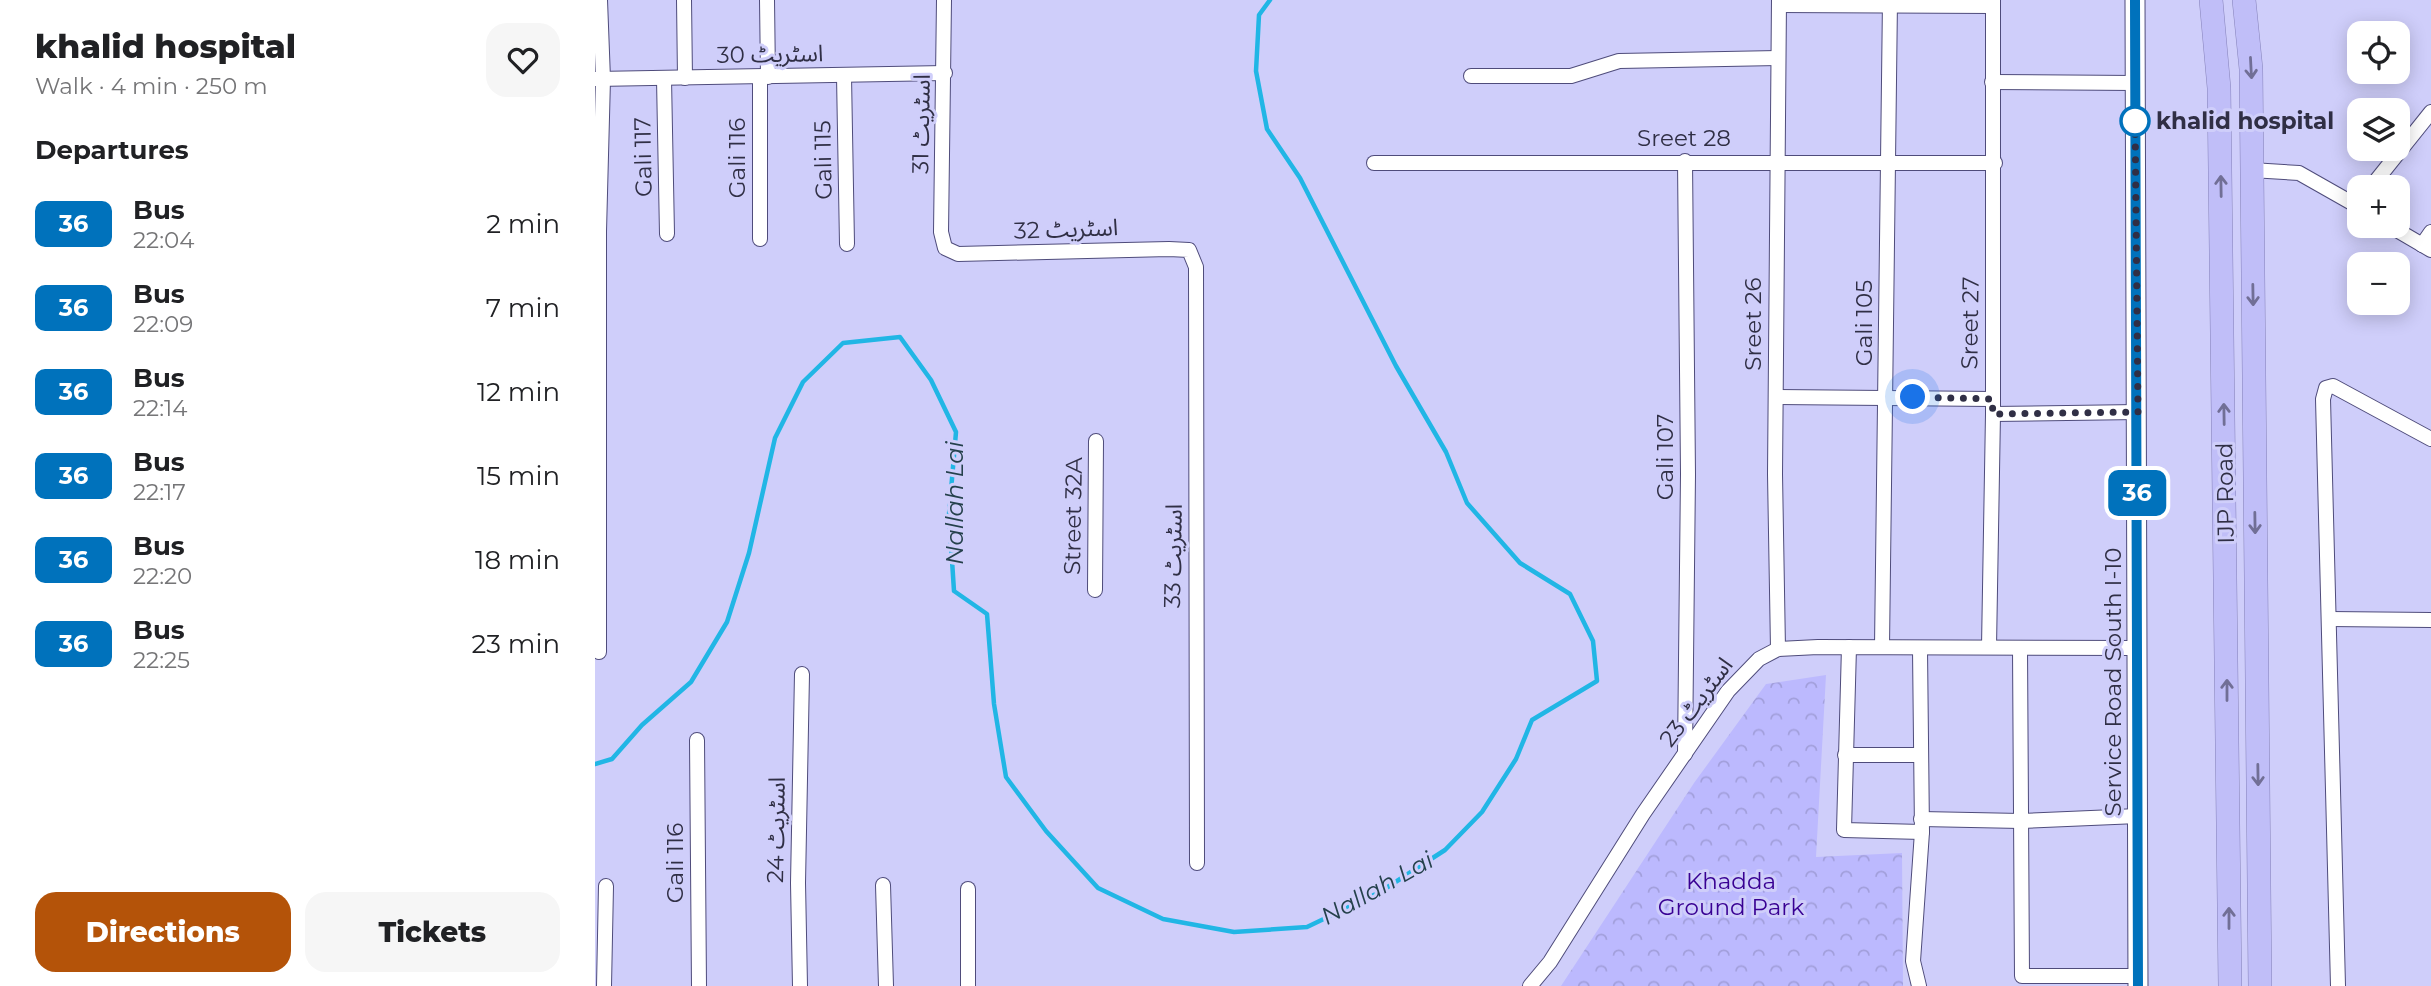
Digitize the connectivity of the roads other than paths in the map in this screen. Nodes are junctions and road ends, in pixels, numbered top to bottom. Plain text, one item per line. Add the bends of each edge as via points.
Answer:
1 (600, 0) edge
2 (684, 0) edge
3 (768, 0) edge
4 (944, 0) edge
5 (2135, 0) edge
6 (2211, 0) edge
7 (2244, 0) edge
8 (1779, 2) edge
9 (1890, 3) edge
10 (1993, 3) edge
11 (1777, 58) junction
12 (945, 73) junction
13 (844, 76) junction
14 (1471, 76) dead end
15 (764, 77) junction
16 (685, 78) junction
17 (599, 79) edge
18 (664, 79) junction
19 (1992, 82) junction
20 (2135, 83) junction
21 (2431, 111) edge
22 (1685, 161) junction
23 (1776, 162) junction
24 (1888, 162) junction
25 (1374, 163) dead end
26 (1995, 163) junction
27 (2251, 170) junction
28 (2380, 175) edge
29 (2347, 199) edge
30 (2431, 232) edge
31 (667, 234) dead end
32 (2410, 238) edge
33 (760, 239) dead end
34 (847, 244) dead end
35 (945, 248) joint
36 (2426, 248) edge
37 (1189, 250) joint
38 (1776, 397) junction
39 (1887, 397) junction
40 (1992, 399) junction
41 (2138, 412) junction
42 (1993, 414) junction
43 (2431, 439) edge
44 (1096, 441) dead end
45 (1095, 590) dead end
46 (2329, 619) junction
47 (2431, 620) edge
48 (1849, 647) junction
49 (1882, 647) junction
50 (1989, 647) junction
51 (2020, 648) junction
52 (2137, 648) junction
53 (1778, 649) junction
54 (1920, 649) junction
55 (2256, 650) junction
56 (2227, 651) junction
57 (599, 652) dead end
58 (802, 674) dead end
59 (697, 740) dead end
60 (1685, 754) junction
61 (1845, 755) junction
62 (1921, 755) junction
63 (2138, 816) junction
64 (2021, 821) junction
65 (1922, 825) junction
66 (1198, 863) dead end
67 (883, 885) dead end
68 (606, 886) dead end
69 (968, 889) dead end
70 (2138, 981) edge
71 (604, 986) edge
72 (699, 986) edge
73 (800, 986) edge
74 (886, 986) edge
75 (968, 986) edge
76 (1530, 986) edge
77 (1919, 986) edge
78 (2230, 986) edge
79 (2260, 986) edge
80 (2338, 986) edge

1 - 17 street
2 - 16 street
3 - 15 street, Gali 116
4 - 12 street, اسٹریٹ 31
5 - 20 main road, Service Road South I-10
56 -> 6 highway, IJP Road via 2219,88
7 -> 27 highway, IJP Road via 2251,69
8 - 9 street
8 - 11 street, Sreet 26
9 - 10 street
9 - 24 street, Gali 105
10 - 19 street, Sreet 27
11 - 14 street via 1619,61 1571,76
11 - 23 street, Sreet 26
12 - 13 street, اسٹریٹ 30
12 - 35 street, اسٹریٹ 31 via 941,232
13 - 15 street, اسٹریٹ 30
13 - 34 street, Gali 115
15 - 16 street, اسٹریٹ 30
15 - 33 street, Gali 116
16 - 18 street, اسٹریٹ 30
17 - 18 street, اسٹریٹ 30
17 - 57 street
18 - 31 street, Gali 117
19 - 20 street
19 - 26 street, Sreet 27
20 - 41 main road, Service Road South I-10
21 - 28 street
22 - 23 street, Sreet 28
22 - 25 street, Sreet 28
22 - 60 street, Gali 107
23 - 24 street, Sreet 28
23 - 38 street, Sreet 26
24 - 26 street, Sreet 28
24 - 39 street, Gali 105
26 - 40 street, Sreet 27
27 - 29 street via 2299,173
27 -> 55 highway, IJP Road
30 - 36 street
32 - 36 street
35 - 37 street, اسٹریٹ 32 via 958,254
37 - 66 street, اسٹریٹ 33 via 1196,267
38 - 39 street
38 - 53 street, Sreet 26
39 - 40 street
39 - 49 street, Gali 105
40 - 42 street, Sreet 27
41 - 42 street
41 - 52 main road, Service Road South I-10
42 - 50 street, Sreet 27
43 - 46 street via 2333,386 2326,388
44 - 45 street, Street 32A
46 - 47 street
46 - 80 street
48 - 49 street
48 - 53 street
48 - 61 street
49 - 54 street
50 - 51 street
50 - 54 street
51 - 52 street
51 - 64 street
52 - 63 main road, Service Road South I-10
53 - 60 street, اسٹریٹ 23 via 1759,659 1728,691
54 - 62 street
55 - 56 highway
55 -> 79 highway, IJP Road
78 -> 56 highway, IJP Road
58 - 73 street, اسٹریٹ 24
59 - 72 street, Gali 116
60 - 76 street, اسٹریٹ 23
61 - 62 street
61 - 65 street via 1843,830
62 - 65 street
63 - 64 street
63 - 70 main road, Service Road South I-10
64 - 65 street
64 - 70 street via 2022,976
65 - 77 street via 1913,961
67 - 74 street
68 - 71 street
69 - 75 street

